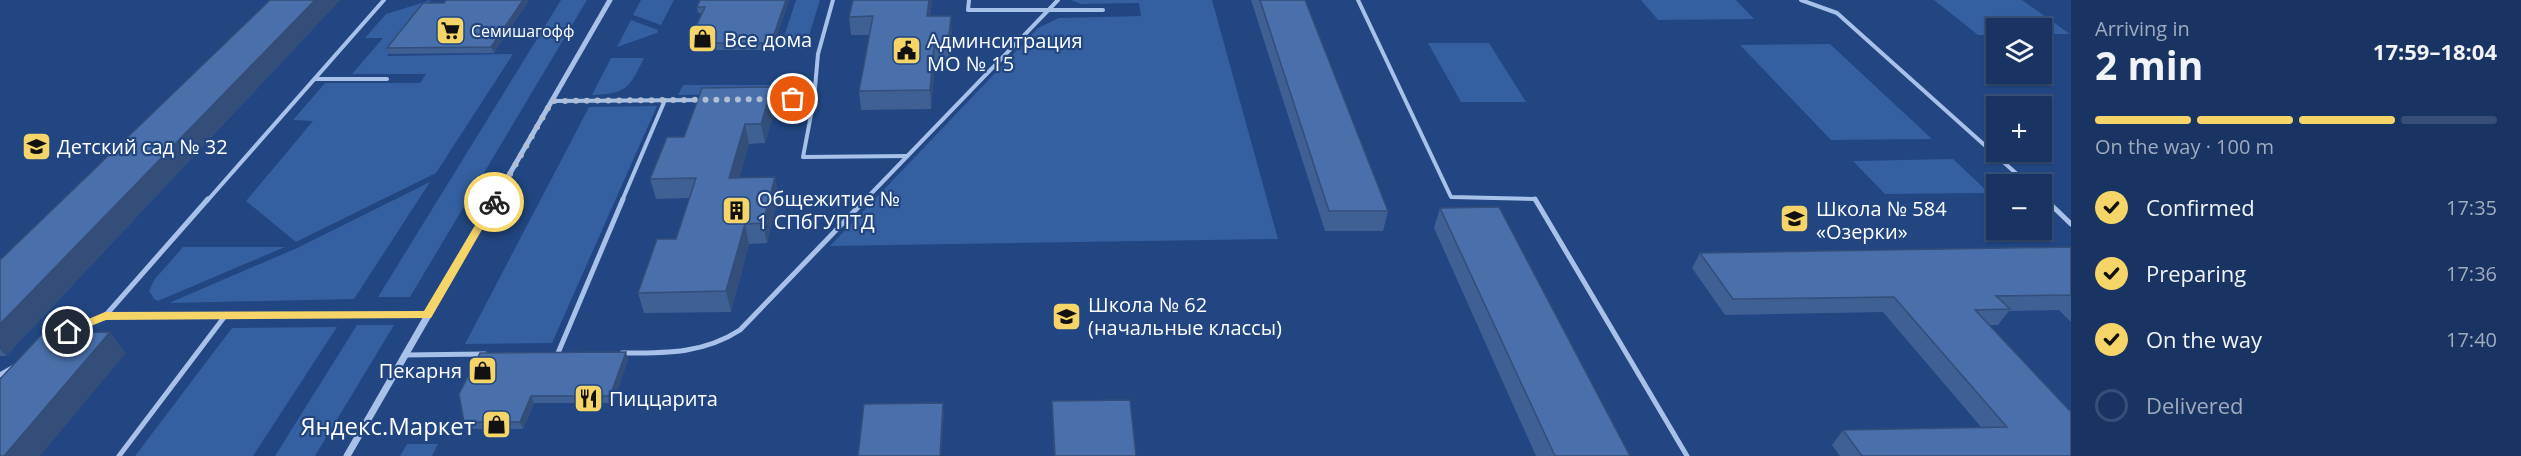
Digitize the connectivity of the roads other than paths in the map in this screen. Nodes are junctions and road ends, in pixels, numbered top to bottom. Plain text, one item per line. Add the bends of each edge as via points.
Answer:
1 (384, 0) edge
2 (610, 0) edge
3 (833, 0) edge
4 (969, 0) edge
5 (1058, 0) edge
6 (1358, 0) edge
7 (1801, 0) edge
8 (1048, 10) junction
9 (1103, 10) dead end
10 (314, 79) junction
11 (387, 79) dead end
12 (757, 99) edge
13 (814, 99) junction
14 (665, 100) junction
15 (711, 100) edge
16 (552, 101) junction
17 (907, 156) junction
18 (2017, 174) edge
19 (2052, 206) edge
20 (2071, 224) edge
21 (427, 315) junction
22 (105, 316) junction
23 (225, 316) junction
24 (59, 338) edge
25 (547, 353) edge
26 (558, 353) junction
27 (569, 353) edge
28 (614, 353) edge
29 (493, 354) edge
30 (404, 355) junction
31 (20, 363) edge
32 (0, 375) edge
33 (119, 456) edge
34 (347, 456) edge
35 (1687, 456) edge

1 - 10 lane
2 - 16 street
3 - 13 lane via 818,54
4 - 8 lane via 968,10
5 - 8 lane
6 - 35 lane via 1451,197 1535,199
7 - 18 lane via 1837,13
8 - 9 lane
8 - 17 lane
10 - 11 lane
10 - 22 lane
12 - 13 lane
13 - 17 lane via 802,158
14 - 15 lane
14 - 16 lane
14 - 26 lane
16 - 21 street
17 - 28 lane via 724,342 682,353
19 - 20 lane
21 - 23 lane
21 - 30 street
22 - 23 lane
22 - 24 lane
23 - 33 lane
25 - 26 lane
26 - 27 lane
29 - 30 lane
30 - 34 street
31 - 32 lane

